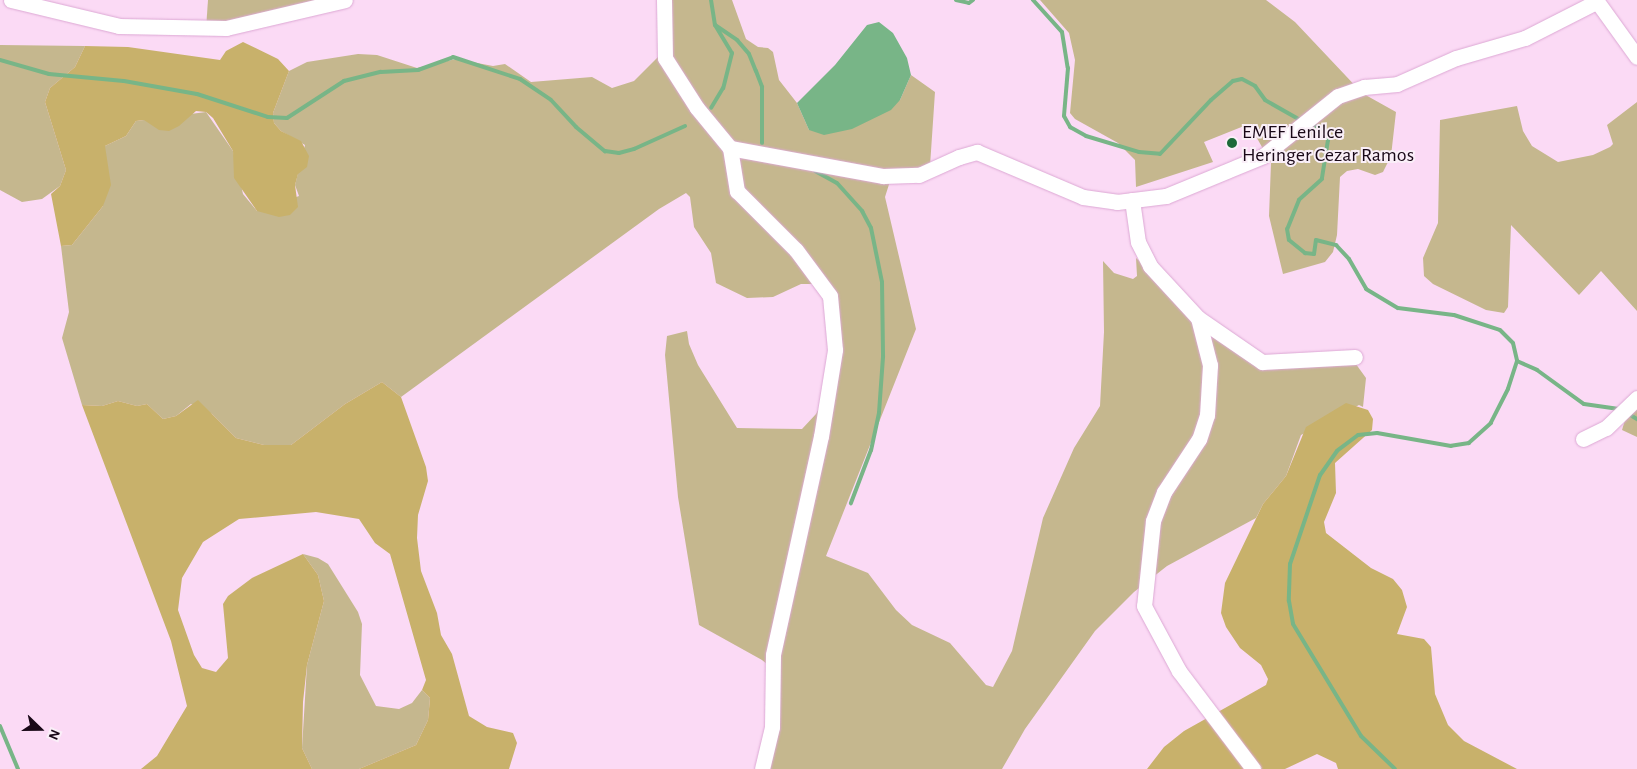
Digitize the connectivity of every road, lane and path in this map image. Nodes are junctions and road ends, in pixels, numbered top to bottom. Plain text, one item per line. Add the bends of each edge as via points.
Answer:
1 (11, 0) edge
2 (345, 0) edge
3 (664, 0) edge
4 (1596, 1) edge
5 (1637, 57) edge
6 (730, 148) junction
7 (1132, 200) junction
8 (1198, 318) junction
9 (1355, 357) dead end
10 (1634, 401) edge
11 (1583, 439) dead end
12 (762, 769) edge
13 (1253, 769) edge

1 - 2 street via 119,26 226,28
3 - 6 street via 665,58 697,108
4 - 5 street
4 - 7 street via 1525,38 1456,58 1397,84 1352,91 1311,116 1263,156 1166,196
6 - 7 street via 883,176 920,175 978,152 1083,197 1117,202
6 - 12 street via 737,191 796,250 830,296 835,350 821,436 773,655 772,727
7 - 8 street via 1138,242 1150,266
8 - 9 street via 1262,362
8 - 13 street via 1210,365 1207,415 1199,439 1164,492 1153,521 1144,606 1179,671
10 - 11 street via 1606,428

